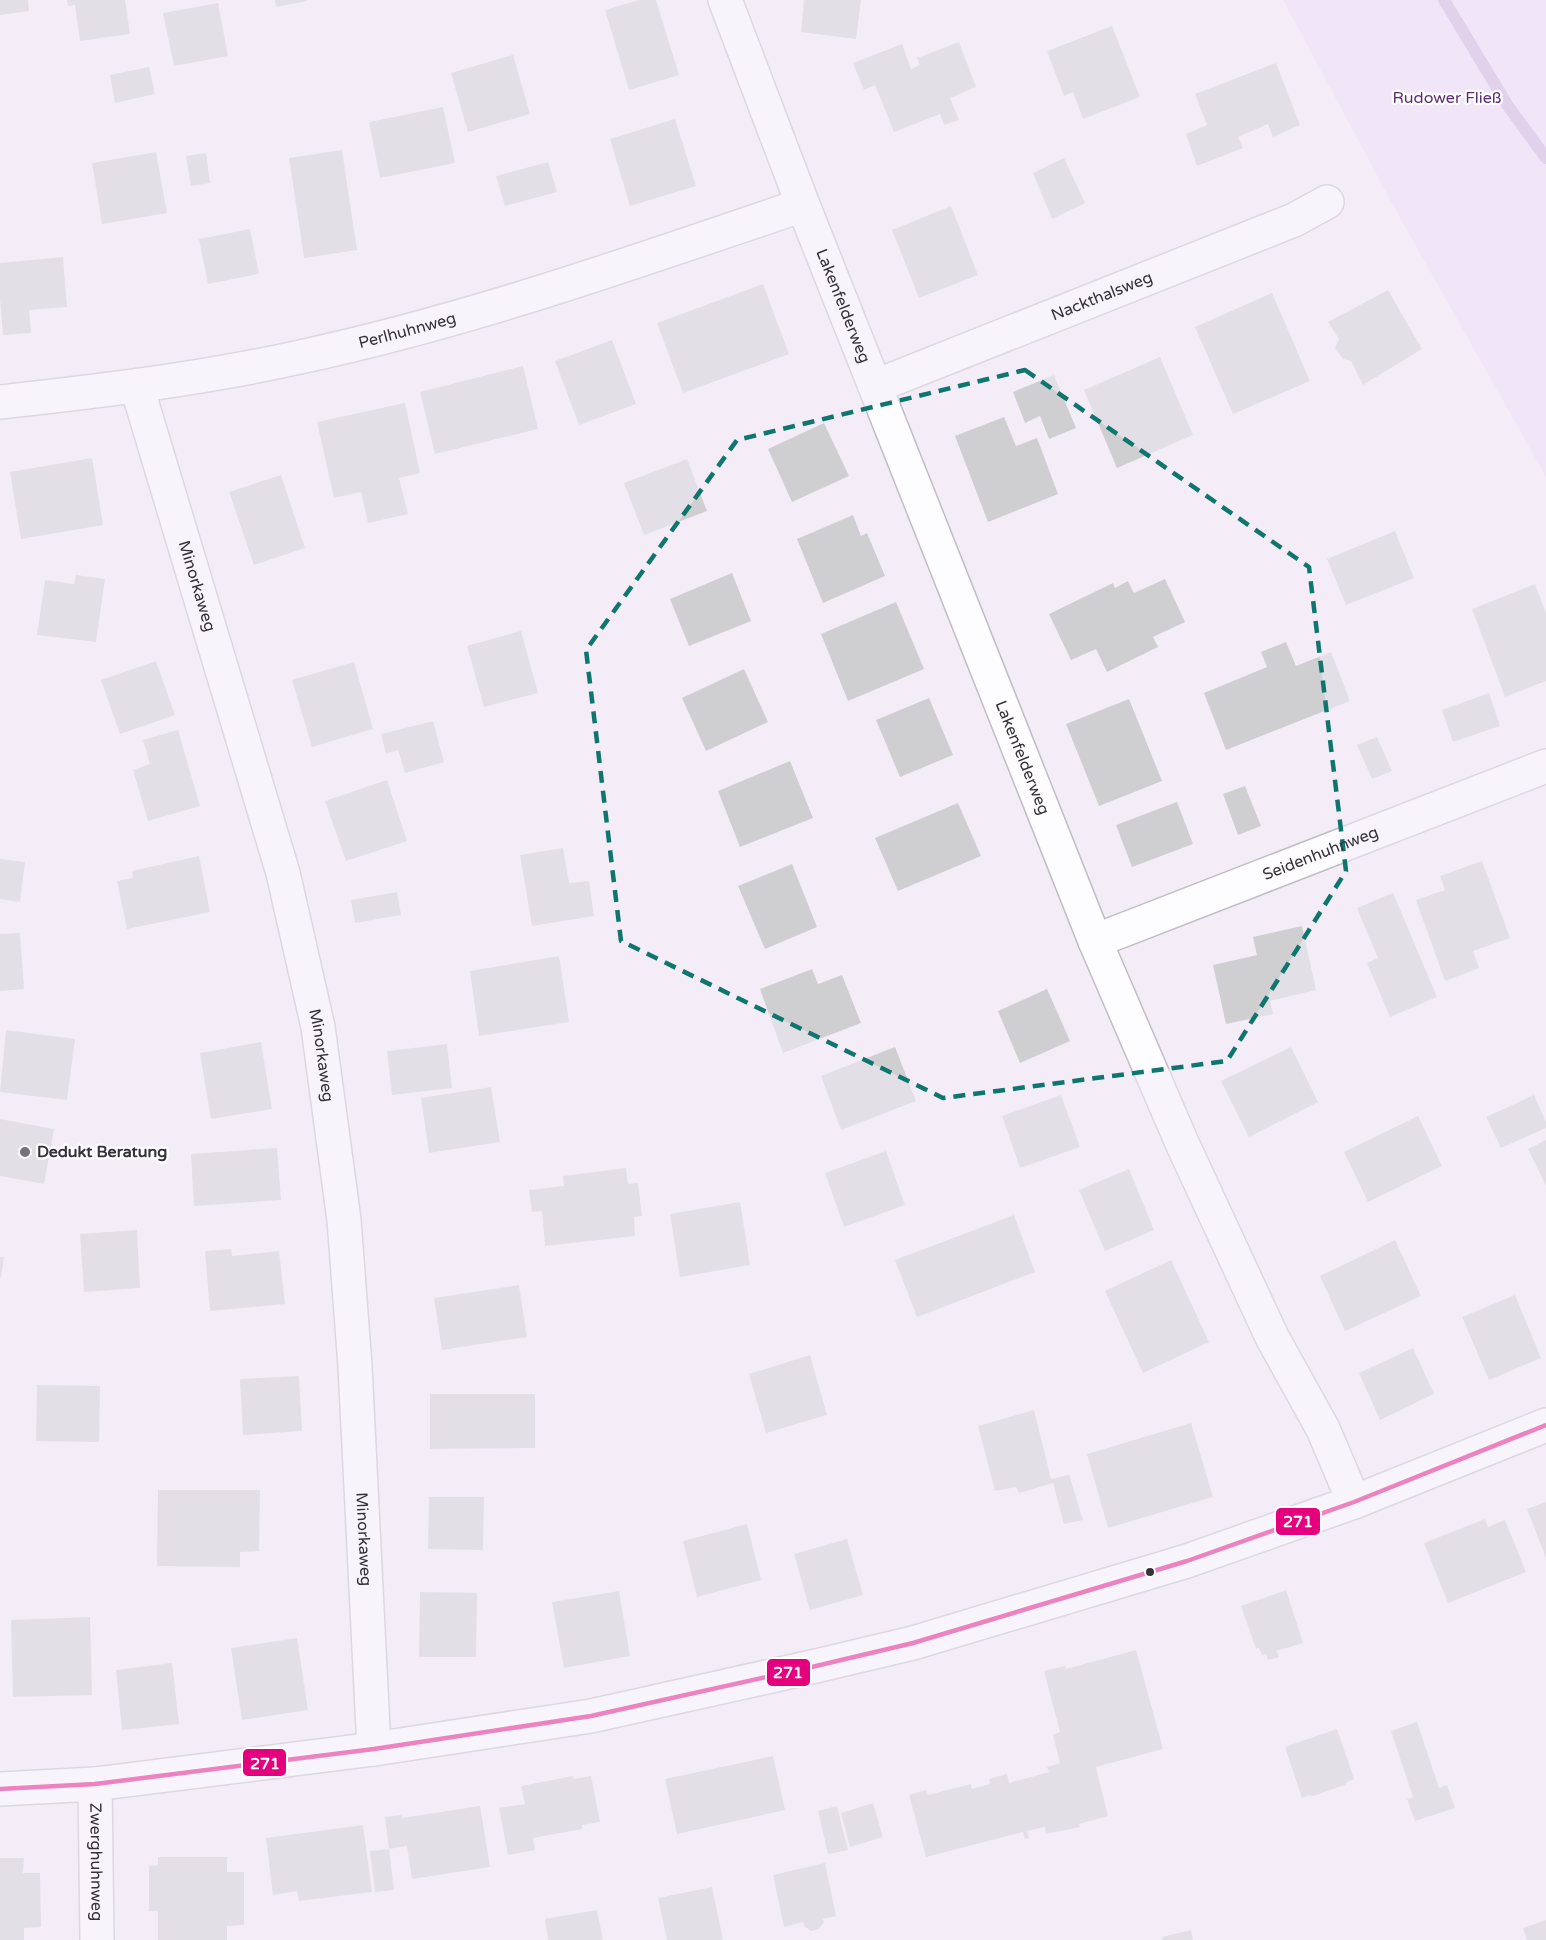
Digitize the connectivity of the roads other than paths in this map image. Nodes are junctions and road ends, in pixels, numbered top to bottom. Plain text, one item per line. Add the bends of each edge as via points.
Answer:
1 (725, 0) edge
2 (1327, 202) dead end
3 (803, 205) junction
4 (876, 386) junction
5 (137, 387) junction
6 (0, 402) edge
7 (1546, 766) edge
8 (1095, 941) junction
9 (1546, 1425) edge
10 (1354, 1502) junction
11 (374, 1749) junction
12 (95, 1784) junction
13 (0, 1789) edge
14 (97, 1940) edge

1 - 3 street, Lakenfelderweg
2 - 4 street, Nackthalsweg via 1294,220
3 - 4 street, Lakenfelderweg
3 - 5 street, Perlhuhnweg via 521,299 416,328 300,357
4 - 8 street, Lakenfelderweg
5 - 6 street, Perlhuhnweg
5 - 11 street, Minorkaweg via 283,873 318,1027 346,1242
7 - 8 street, Seidenhuhnweg
8 - 10 street, Lakenfelderweg via 1182,1143 1272,1337 1323,1429
9 - 10 street
10 - 11 street via 1187,1561 913,1642 591,1716
11 - 12 street
12 - 13 street
12 - 14 street, Zwerghuhnweg

